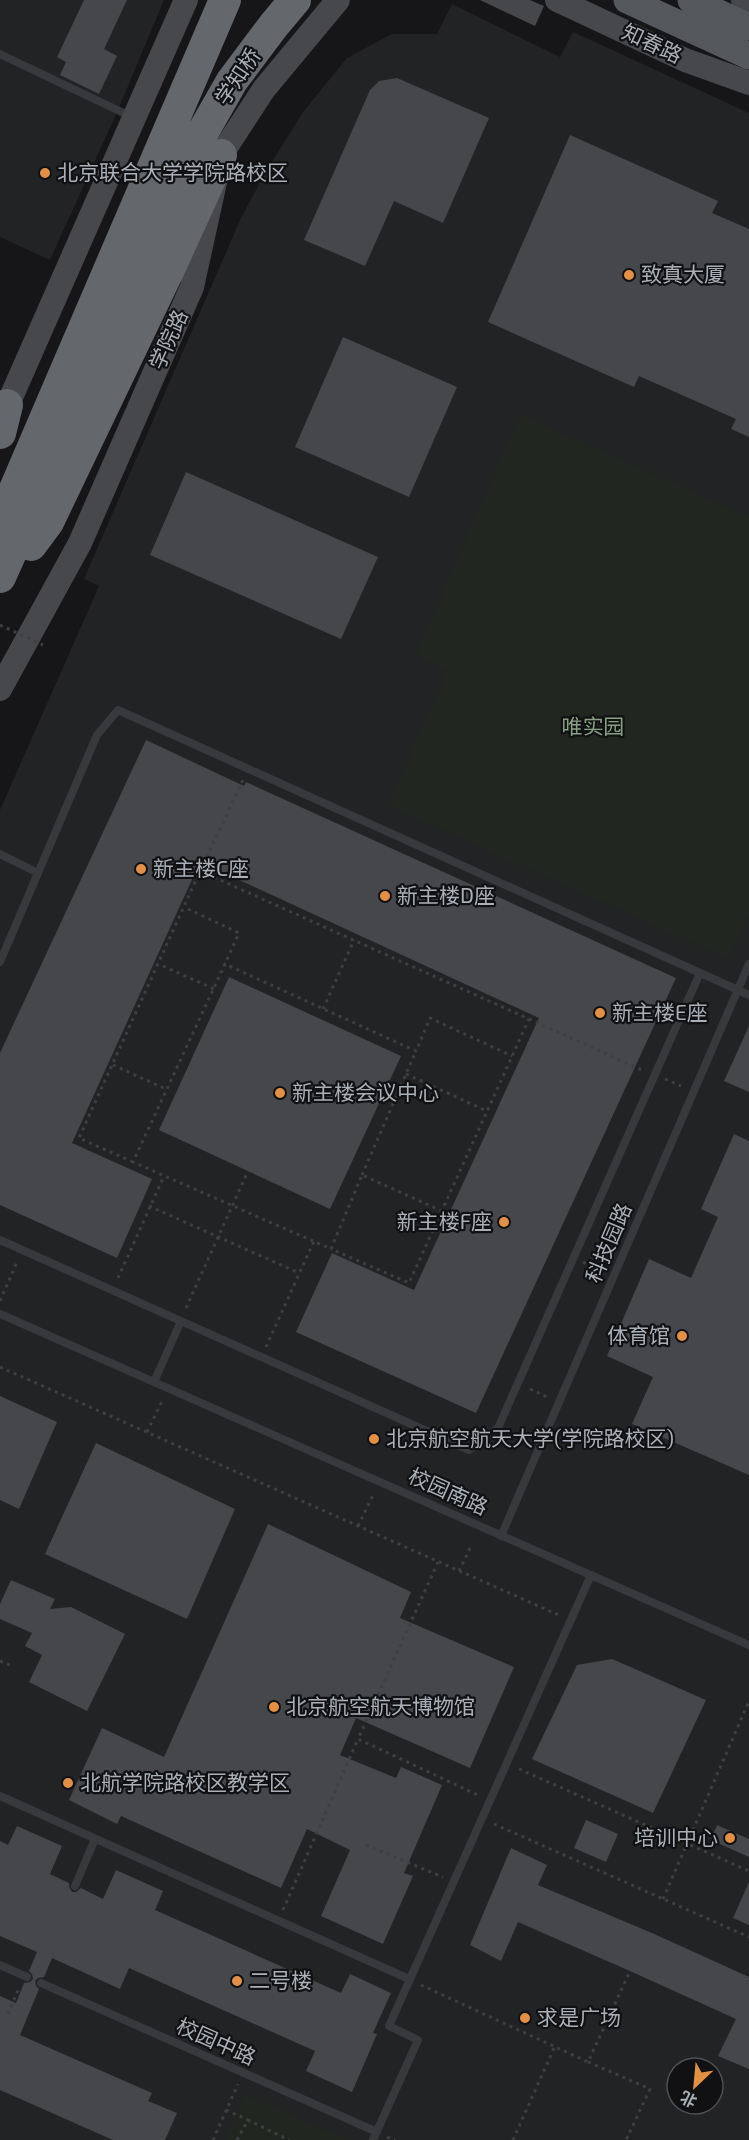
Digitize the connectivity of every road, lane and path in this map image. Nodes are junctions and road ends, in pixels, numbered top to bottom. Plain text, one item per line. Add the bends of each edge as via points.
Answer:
1 (186, 0) edge
2 (225, 0) edge
3 (295, 0) edge
4 (557, 0) edge
5 (627, 0) edge
6 (691, 0) edge
7 (743, 0) edge
8 (333, 1) edge
9 (749, 3) edge
10 (749, 27) edge
11 (0, 54) edge
12 (749, 56) edge
13 (749, 83) edge
14 (134, 118) junction
15 (175, 152) junction
16 (221, 155) junction
17 (2, 420) edge
18 (0, 524) edge
19 (0, 577) edge
20 (0, 587) edge
21 (0, 626) edge
22 (43, 645) dead end
23 (0, 689) edge
24 (248, 769) junction
25 (0, 854) edge
26 (200, 871) junction
27 (38, 873) junction
28 (188, 909) dead end
29 (354, 940) junction
30 (0, 962) edge
31 (225, 964) junction
32 (749, 964) edge
33 (163, 966) dead end
34 (700, 973) junction
35 (214, 989) junction
36 (738, 990) junction
37 (749, 995) edge
38 (323, 1009) junction
39 (529, 1019) junction
40 (416, 1051) junction
41 (512, 1056) junction
42 (112, 1065) junction
43 (406, 1074) junction
44 (654, 1075) junction
45 (166, 1089) junction
46 (693, 1091) junction
47 (487, 1110) junction
48 (133, 1162) junction
49 (248, 1171) dead end
50 (362, 1175) junction
51 (164, 1176) junction
52 (233, 1205) junction
53 (149, 1206) junction
54 (441, 1211) junction
55 (218, 1237) junction
56 (0, 1240) edge
57 (314, 1240) junction
58 (331, 1249) junction
59 (22, 1250) junction
60 (574, 1257) junction
61 (299, 1273) junction
62 (614, 1277) junction
63 (113, 1291) junction
64 (0, 1301) edge
65 (188, 1305) dead end
66 (0, 1314) edge
67 (181, 1321) junction
68 (261, 1357) junction
69 (0, 1367) edge
70 (154, 1382) junction
71 (518, 1383) junction
72 (168, 1389) junction
73 (559, 1403) junction
74 (147, 1432) junction
75 (379, 1482) junction
76 (358, 1526) junction
77 (501, 1536) junction
78 (472, 1544) dead end
79 (438, 1562) junction
80 (459, 1571) junction
81 (591, 1575) junction
82 (570, 1620) junction
83 (749, 1645) edge
84 (0, 1661) edge
85 (12, 1666) dead end
86 (749, 1701) edge
87 (358, 1739) junction
88 (506, 1763) junction
89 (0, 1796) edge
90 (490, 1800) junction
91 (482, 1818) junction
92 (96, 1839) junction
93 (686, 1843) junction
94 (366, 1845) dead end
95 (749, 1871) edge
96 (453, 1881) junction
97 (75, 1886) dead end
98 (663, 1899) junction
99 (278, 1921) junction
100 (749, 1937) edge
101 (0, 1965) edge
102 (630, 1971) dead end
103 (26, 1976) joint
104 (409, 1979) junction
105 (41, 1983) dead end
106 (8, 2014) dead end
107 (555, 2046) junction
108 (588, 2062) junction
109 (243, 2074) junction
110 (226, 2110) junction
111 (248, 2120) junction
112 (375, 2136) edge
113 (213, 2140) edge
114 (237, 2140) edge
115 (289, 2140) edge
116 (513, 2140) edge
117 (626, 2140) edge

1 - 14 street
2 - 15 highway, 学知桥
3 - 15 highway, 学知桥
4 - 13 street, 知春路 via 685,60
5 - 12 main road, 知春路
6 - 10 main road
7 - 9 street
8 - 16 street, 学院路 via 264,89
11 - 14 lane
14 - 17 street
15 - 18 highway
15 - 19 highway
16 - 20 highway via 48,522
16 - 23 street, 学院路 via 192,287 80,543
21 - 22 path, bridge
24 - 26 path
24 - 27 lane via 118,710 97,735
24 - 34 lane
25 - 27 lane
26 - 29 path
26 - 42 path
27 - 30 lane
28 - 31 path via 239,933
29 - 38 path
29 - 39 path
31 - 35 path
31 - 38 path
32 - 36 lane, 科技园路
33 - 35 path
34 - 36 lane
34 - 44 lane
35 - 45 path
36 - 37 lane
36 - 46 lane, 科技园路
38 - 40 path
39 - 41 path
39 - 44 path
40 - 41 path via 430,1018
40 - 43 path
41 - 47 path
42 - 45 path
42 - 48 path via 79,1138
43 - 47 path
43 - 50 path
44 - 46 path
44 - 60 lane
45 - 48 path
46 - 62 lane, 科技园路
47 - 54 path
48 - 51 path
49 - 52 path
50 - 54 path
50 - 58 path
51 - 52 path
51 - 53 path
52 - 55 path
52 - 57 path
53 - 55 path
53 - 63 path
54 - 58 path via 409,1283
55 - 61 path
55 - 65 path
56 - 59 lane
57 - 58 path
57 - 61 path
59 - 63 lane
59 - 64 path
60 - 62 path
60 - 71 lane
61 - 68 path
62 - 73 lane, 科技园路
63 - 67 lane
66 - 70 lane, 校园南路
67 - 68 lane
67 - 70 lane
68 - 71 lane via 469,1450 498,1428
69 - 74 path
70 - 72 lane, 校园南路
71 - 73 path
72 - 74 path
72 - 75 lane, 校园南路
73 - 77 lane, 科技园路
74 - 76 path
75 - 76 path
75 - 77 lane, 校园南路
76 - 79 path
77 - 81 lane, 校园南路
78 - 80 path
79 - 80 path
79 - 87 path
80 - 82 path
81 - 82 lane
81 - 83 lane, 校园南路
82 - 88 lane
84 - 85 path
86 - 93 path
87 - 90 path
87 - 99 path
88 - 90 lane
88 - 93 path
89 - 92 lane
90 - 91 lane
91 - 96 lane
91 - 98 path
92 - 97 lane
92 - 99 lane
93 - 95 path
93 - 98 path
94 - 96 path
96 - 104 lane
98 - 100 path
99 - 104 lane
101 - 103 lane
102 - 108 path
103 - 106 path
104 - 107 path
104 - 112 lane via 389,2026 418,2040
105 - 109 lane, 校园中路
107 - 108 path
107 - 116 path
108 - 117 path via 650,2090
109 - 110 path
109 - 112 lane, 校园中路
110 - 111 path
110 - 113 path
111 - 114 path
111 - 115 path

